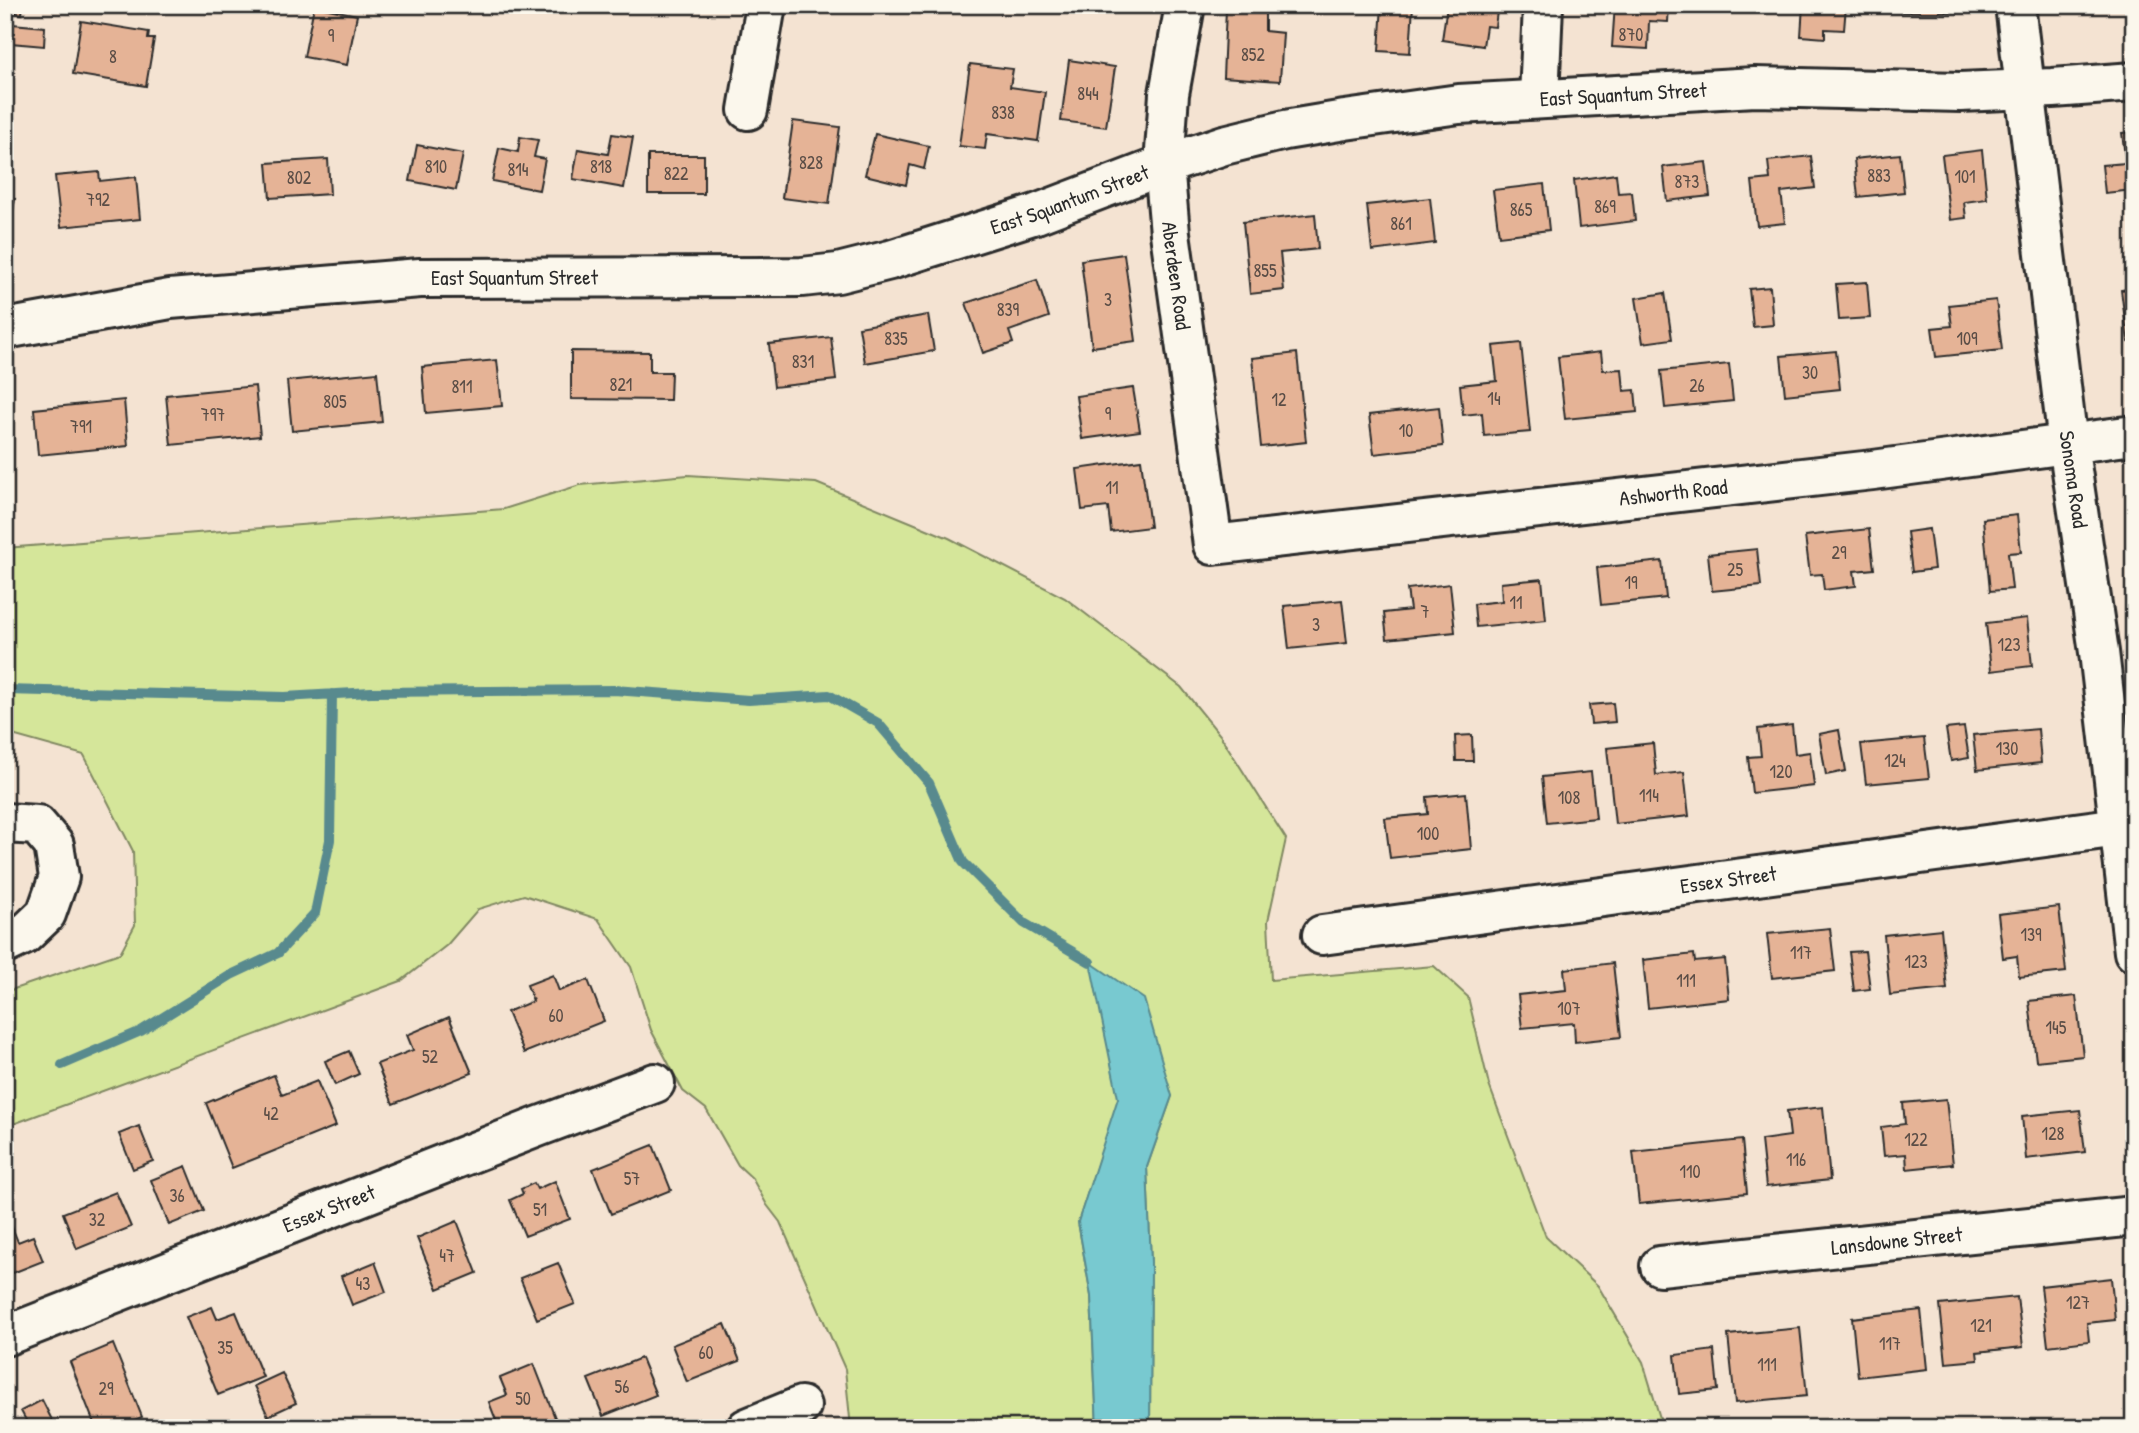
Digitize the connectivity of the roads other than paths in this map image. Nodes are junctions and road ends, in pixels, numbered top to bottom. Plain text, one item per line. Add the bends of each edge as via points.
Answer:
1 (766, 5) edge
2 (1185, 5) edge
3 (1544, 5) edge
4 (2015, 5) edge
5 (2134, 82) edge
6 (2024, 89) junction
7 (1539, 99) junction
8 (748, 110) dead end
9 (1164, 165) junction
10 (5, 329) edge
11 (2134, 435) edge
12 (2068, 444) junction
13 (1213, 545) joint
14 (5, 823) edge
15 (2126, 826) edge
16 (1322, 935) dead end
17 (15, 939) edge
18 (2134, 951) edge
19 (655, 1083) dead end
20 (2134, 1216) edge
21 (1660, 1266) dead end
22 (5, 1336) edge
23 (801, 1406) dead end
24 (747, 1428) edge

1 - 8 street
2 - 9 street, Aberdeen Road via 1169,94
3 - 7 street
4 - 6 street, Sonoma Road
5 - 6 street, East Squantum Street
6 - 7 street, East Squantum Street via 1755,87
6 - 12 street, Sonoma Road
7 - 9 street, East Squantum Street via 1459,104 1285,130
9 - 10 street, East Squantum Street via 1035,214 870,266 803,277 420,278 170,299
9 - 13 street, Aberdeen Road
11 - 12 street, Ashworth Road
12 - 13 street, Ashworth Road
12 - 15 street, Sonoma Road
14 - 17 street via 37,825 54,845 59,877 47,914
15 - 16 street, Essex Street
15 - 18 street, Sonoma Road
19 - 22 street, Essex Street
20 - 21 street, Lansdowne Street
23 - 24 street

